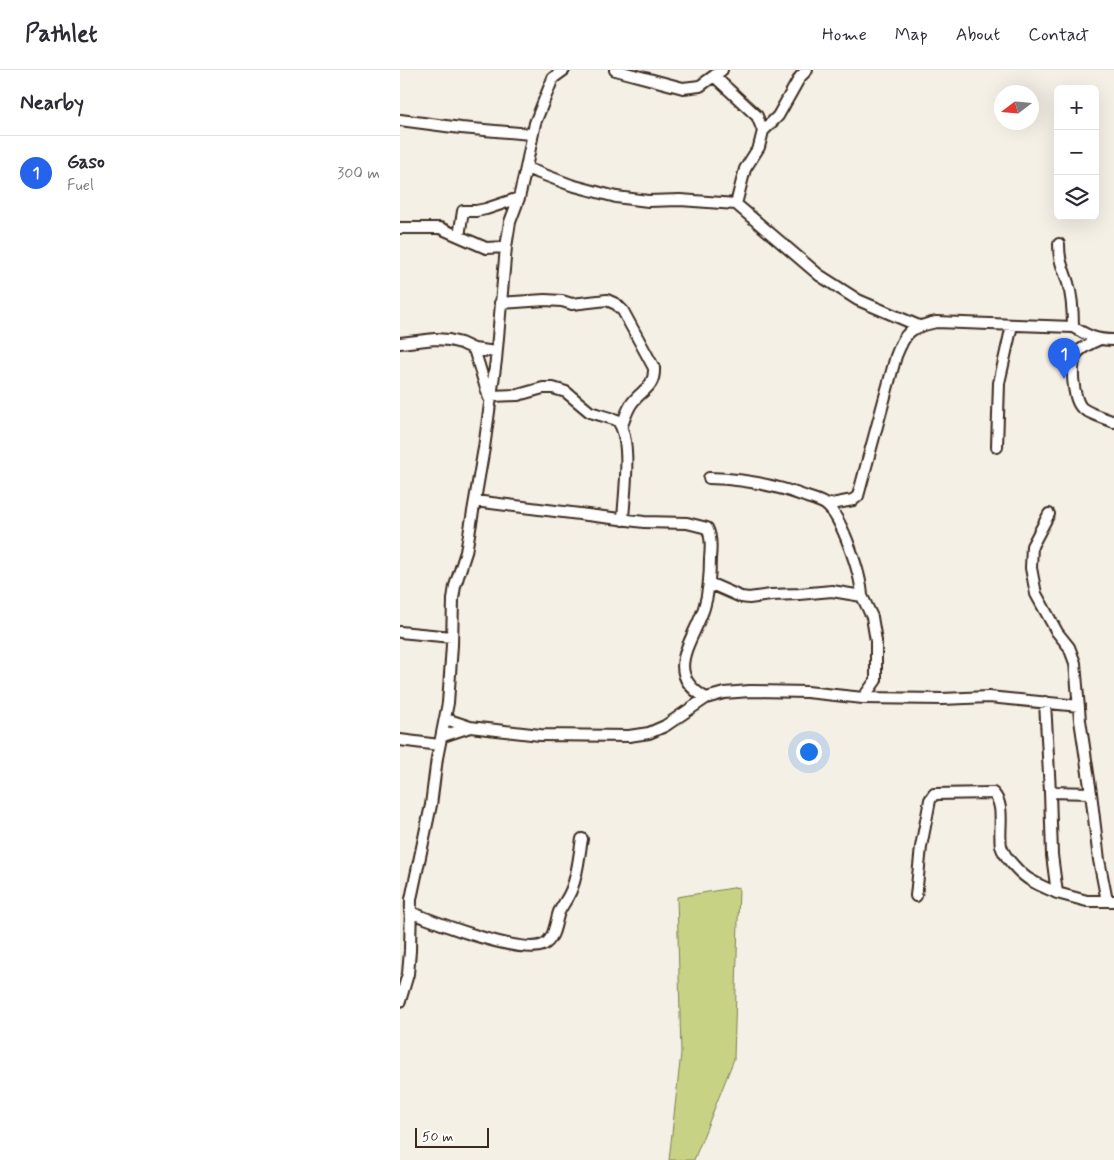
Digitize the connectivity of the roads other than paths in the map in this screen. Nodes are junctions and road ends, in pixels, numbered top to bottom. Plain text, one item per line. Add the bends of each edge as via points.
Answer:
1 (564, 70) edge
2 (615, 70) edge
3 (807, 70) edge
4 (718, 73) edge
5 (400, 120) edge
6 (763, 131) junction
7 (531, 134) junction
8 (526, 168) junction
9 (519, 198) junction
10 (736, 204) junction
11 (400, 228) edge
12 (459, 236) junction
13 (1059, 244) dead end
14 (506, 247) junction
15 (500, 303) junction
16 (1012, 325) junction
17 (919, 326) junction
18 (1073, 327) junction
19 (1098, 340) junction
20 (1114, 340) edge
21 (400, 343) edge
22 (474, 349) junction
23 (496, 352) junction
24 (491, 398) junction
25 (1114, 422) edge
26 (622, 425) junction
27 (997, 447) dead end
28 (709, 478) dead end
29 (475, 500) junction
30 (826, 505) junction
31 (1049, 514) dead end
32 (623, 520) junction
33 (709, 583) junction
34 (862, 596) junction
35 (400, 632) edge
36 (452, 637) junction
37 (706, 698) junction
38 (863, 698) junction
39 (1045, 702) junction
40 (1079, 706) junction
41 (446, 719) junction
42 (470, 727) junction
43 (400, 740) edge
44 (441, 740) junction
45 (1050, 792) junction
46 (1091, 793) junction
47 (582, 840) dead end
48 (1057, 893) junction
49 (916, 896) dead end
50 (1111, 901) edge
51 (410, 912) junction
52 (400, 1001) edge

1 - 7 street via 553,78
2 - 4 street via 683,88 700,86
3 - 6 street via 778,116
4 - 6 street via 757,116
5 - 7 street
6 - 10 street via 759,147 745,169
7 - 8 street
8 - 9 street
8 - 10 street via 616,197
9 - 12 street via 486,209 463,211
9 - 14 street via 510,222
10 - 17 street via 819,275 858,300
11 - 12 street via 440,228
12 - 14 street via 486,248
13 - 18 street via 1060,264 1071,300
14 - 15 street
15 - 23 street
15 - 26 street via 545,300 572,304 606,300 623,311 654,368 654,377 632,403
16 - 17 street via 936,322
16 - 18 street
16 - 27 street via 999,384
17 - 30 street via 904,336 896,356 858,496
18 - 19 street
19 - 20 street
19 - 25 street via 1077,353 1073,361 1075,393 1083,409
21 - 22 street via 449,340
22 - 23 street
22 - 24 street
23 - 24 street
24 - 26 street via 553,388 566,392 590,412 617,420
24 - 29 street
26 - 32 street via 627,449
28 - 30 street via 767,485
29 - 32 street
29 - 36 street via 466,552 455,586
30 - 34 street via 845,531 862,586
31 - 40 street via 1032,546 1031,568 1036,594 1069,647 1075,663
32 - 33 street via 707,528 711,553
33 - 34 street via 750,598 832,590
33 - 37 street via 702,614 686,648 683,665 687,683
34 - 38 street via 872,617 876,641 876,680
35 - 36 street
36 - 41 street
37 - 38 street via 724,692 750,691 807,692
37 - 42 street via 664,726 649,733 629,736 540,735
38 - 39 street via 989,697
39 - 40 street
39 - 45 street
40 - 46 street
41 - 42 street
41 - 44 street
42 - 44 street
43 - 44 street
44 - 51 street
45 - 46 street
45 - 48 street
46 - 50 street via 1099,860
47 - 51 street via 573,887 560,910 552,936 542,946 507,944
48 - 49 street via 1030,881 1006,858 1002,848 1000,805 993,793 934,794 921,847
48 - 50 street via 1087,901
51 - 52 street via 408,974

